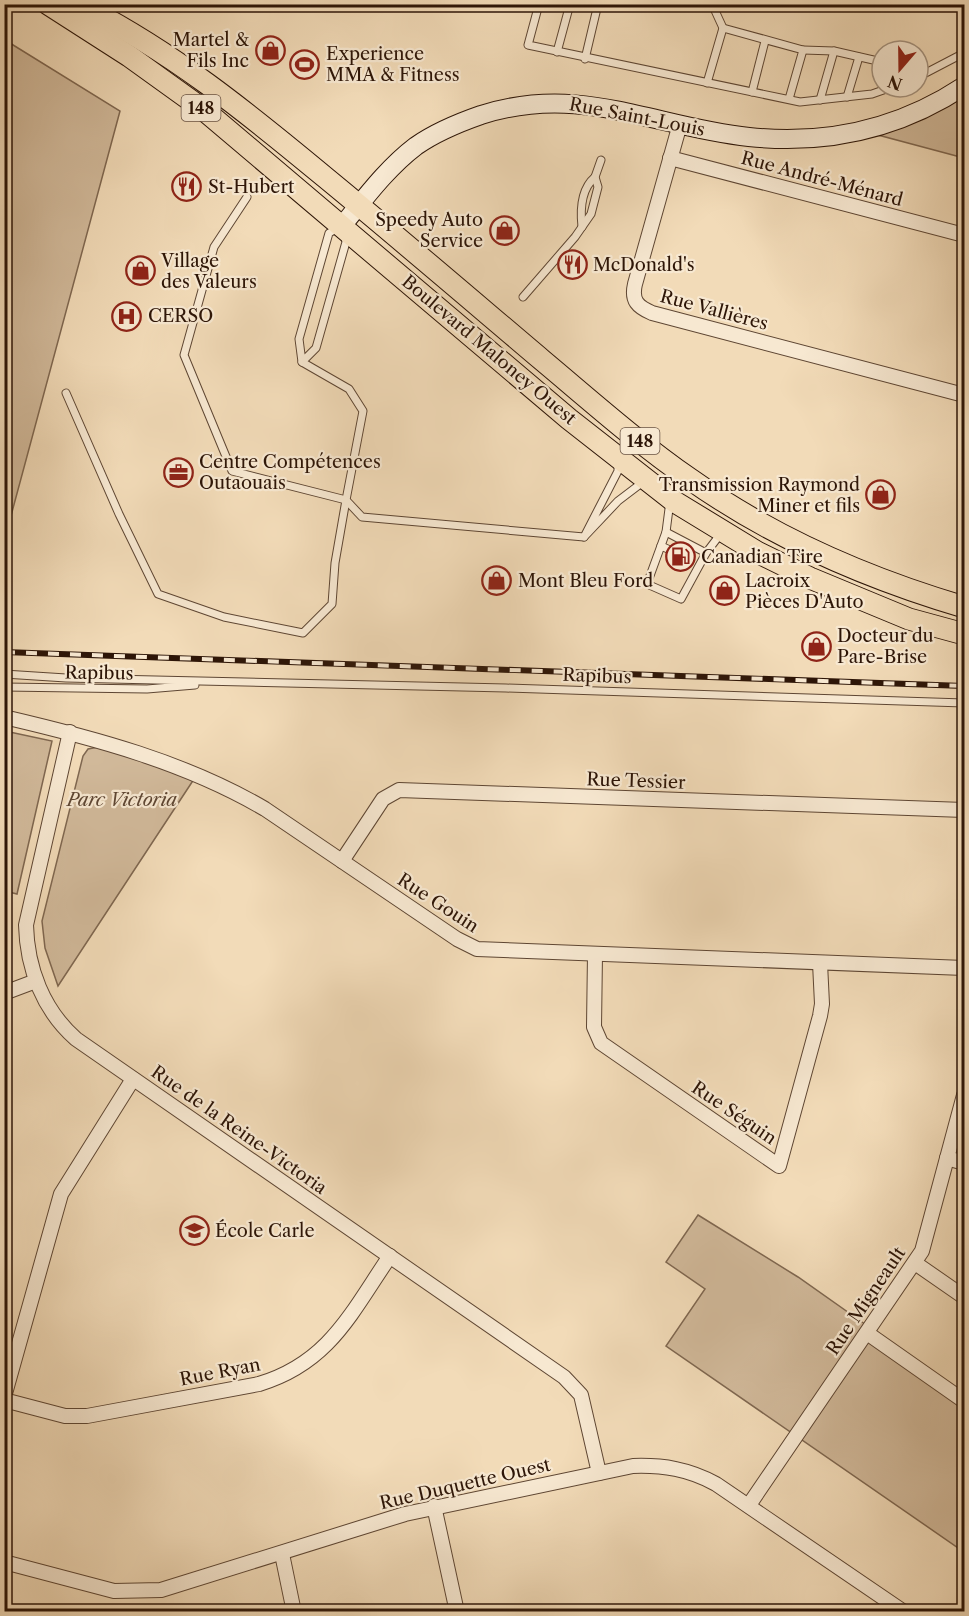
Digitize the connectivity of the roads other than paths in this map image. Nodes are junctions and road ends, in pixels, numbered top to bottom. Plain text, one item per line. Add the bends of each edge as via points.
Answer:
1 (48, 4) edge
2 (78, 4) edge
3 (539, 4) edge
4 (570, 4) edge
5 (598, 4) edge
6 (712, 4) edge
7 (723, 28) junction
8 (765, 41) junction
9 (803, 50) junction
10 (834, 51) junction
11 (557, 52) junction
12 (964, 53) edge
13 (859, 57) junction
14 (585, 59) junction
15 (870, 60) edge
16 (930, 70) edge
17 (707, 83) junction
18 (964, 86) edge
19 (752, 92) junction
20 (870, 94) edge
21 (847, 97) junction
22 (789, 99) junction
23 (820, 100) junction
24 (680, 124) junction
25 (670, 158) junction
26 (601, 160) dead end
27 (247, 197) dead end
28 (359, 205) junction
29 (342, 226) junction
30 (964, 235) edge
31 (524, 297) dead end
32 (302, 362) junction
33 (66, 393) dead end
34 (964, 395) edge
35 (618, 458) junction
36 (645, 480) junction
37 (670, 499) junction
38 (346, 500) junction
39 (666, 532) junction
40 (722, 532) junction
41 (584, 537) junction
42 (661, 546) junction
43 (670, 550) dead end
44 (706, 553) junction
45 (657, 559) junction
46 (664, 562) dead end
47 (692, 562) dead end
48 (699, 566) junction
49 (964, 607) edge
50 (964, 634) edge
51 (4, 674) edge
52 (228, 682) junction
53 (4, 687) edge
54 (964, 703) edge
55 (4, 717) edge
56 (70, 732) junction
57 (964, 810) edge
58 (342, 861) junction
59 (595, 954) junction
60 (820, 963) junction
61 (964, 968) edge
62 (36, 981) junction
63 (4, 993) edge
64 (133, 1079) junction
65 (964, 1095) edge
66 (947, 1158) junction
67 (964, 1163) edge
68 (390, 1256) junction
69 (915, 1263) junction
70 (964, 1297) edge
71 (867, 1333) junction
72 (4, 1399) edge
73 (964, 1401) edge
74 (599, 1473) junction
75 (749, 1505) junction
76 (434, 1506) junction
77 (282, 1554) junction
78 (4, 1562) edge
79 (294, 1611) edge
80 (456, 1611) edge
81 (903, 1611) edge

1 - 29 main road, Boulevard Maloney Ouest / 148 via 176,88
2 - 28 main road, Boulevard Maloney Ouest / 148 via 233,101
3 - 11 lane via 528,45
4 - 11 lane
5 - 14 lane
6 - 7 lane
7 - 8 lane
7 - 17 lane
8 - 9 lane
8 - 19 lane
9 - 10 lane
9 - 22 lane
10 - 13 lane
10 - 23 lane
11 - 14 lane
12 - 16 lane
13 - 15 lane
13 - 21 lane
14 - 17 lane
17 - 19 lane
18 - 24 street, Rue Saint-Louis via 926,110 885,126 818,139 747,137
19 - 22 lane
20 - 21 lane
21 - 23 lane
22 - 23 lane
24 - 25 street, Rue Vallières
24 - 28 street, Rue Saint-Louis via 572,102 504,108 452,126 424,142 387,173
25 - 30 street, Rue André-Ménard
25 - 34 street, Rue Vallières via 633,291 637,305 652,313
26 - 31 lane via 596,177 588,184 582,227
27 - 38 lane via 214,247 184,355 232,471
28 - 29 street, Rue Saint-Louis
28 - 49 main road, Boulevard Maloney Ouest / 148 via 614,421 691,480 741,512 805,545 878,577
29 - 32 lane via 346,242 316,348
29 - 32 lane via 329,233 298,339
29 - 35 main road, Boulevard Maloney Ouest / 148
32 - 38 lane via 349,389 363,411
33 - 38 lane via 118,514 159,594 224,617 303,633 332,604
35 - 36 main road, Boulevard Maloney Ouest / 148
35 - 41 lane via 618,471
36 - 37 main road, Boulevard Maloney Ouest / 148
36 - 41 lane via 618,501
37 - 39 lane
37 - 40 main road, Boulevard Maloney Ouest / 148
38 - 41 lane via 362,518
39 - 42 lane
39 - 44 lane
40 - 44 lane
40 - 50 main road, Boulevard Maloney Ouest / 148 via 867,603
42 - 43 lane
42 - 45 lane
44 - 48 lane
45 - 46 lane
45 - 48 lane via 647,584 681,599 689,575
47 - 48 lane
51 - 52 lane, Rapibus
52 - 53 lane, Rapibus via 147,689
52 - 54 lane, Rapibus
55 - 56 street, Rue Gouin
56 - 58 street, Rue Gouin via 151,757 239,795
56 - 62 street, Rue de la Reine-Victoria via 27,909 26,939
57 - 58 street, Rue Tessier via 399,790 383,799
58 - 59 street, Rue Gouin via 467,945 488,950
59 - 60 street, Rue Gouin
59 - 60 street, Rue Séguin via 594,1027 601,1043 779,1166 820,1017
60 - 61 street, Rue Gouin
62 - 63 street
62 - 64 street, Rue de la Reine-Victoria via 63,1028
64 - 68 street, Rue de la Reine-Victoria
64 - 72 street via 58,1200
65 - 66 street, Rue Migneault
66 - 67 street
66 - 69 street, Rue Migneault via 922,1251
68 - 72 street, Rue Ryan via 323,1350 281,1377 77,1417
68 - 74 street, Rue de la Reine-Victoria via 574,1385 585,1407
69 - 70 street
69 - 71 street, Rue Migneault
71 - 73 street
71 - 75 street, Rue Migneault
74 - 75 street, Rue Duquette Ouest via 633,1466 684,1470 709,1480
74 - 76 street, Rue Duquette Ouest
75 - 81 street, Rue Duquette Ouest
76 - 77 street, Rue Duquette Ouest
76 - 80 street
77 - 78 street, Rue Duquette Ouest via 144,1592 114,1591
77 - 79 street

